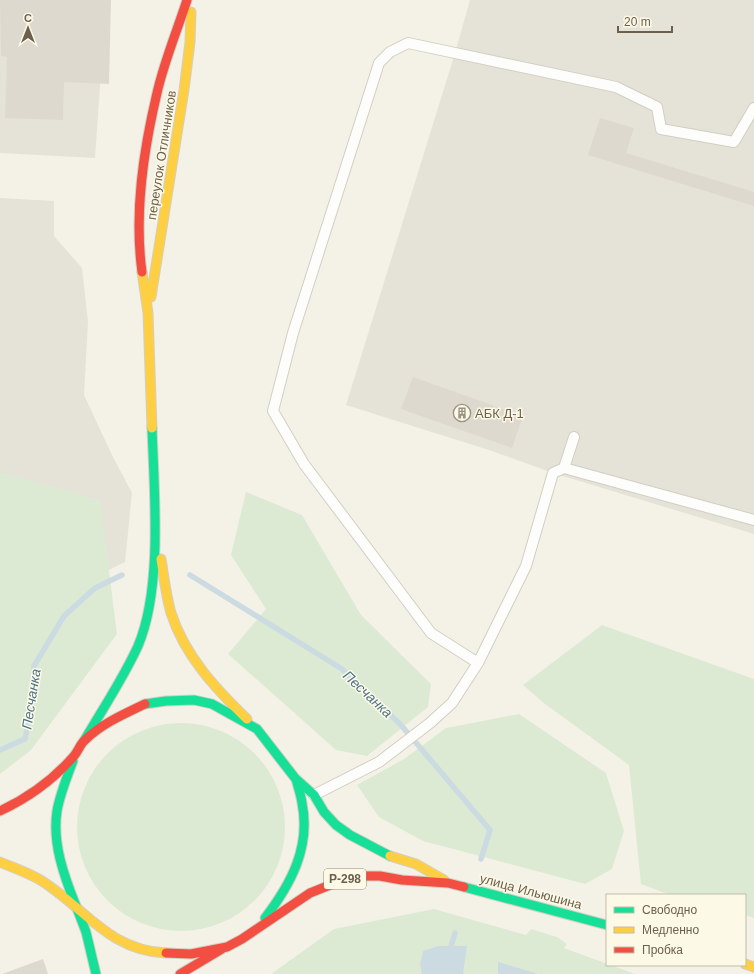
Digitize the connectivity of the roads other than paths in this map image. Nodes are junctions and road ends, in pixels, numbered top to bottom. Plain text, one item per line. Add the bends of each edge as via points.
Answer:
1 (188, 0) edge
2 (192, 0) edge
3 (754, 108) edge
4 (148, 314) junction
5 (574, 437) dead end
6 (564, 468) junction
7 (754, 520) edge
8 (155, 528) junction
9 (478, 663) junction
10 (257, 729) junction
11 (84, 741) junction
12 (75, 755) junction
13 (295, 778) junction
14 (314, 795) junction
15 (0, 811) edge
16 (0, 862) edge
17 (448, 883) junction
18 (76, 906) junction
19 (606, 925) edge
20 (255, 931) junction
21 (227, 947) junction
22 (96, 974) edge
23 (180, 974) edge

1 - 4 main road, переулок Отличников via 157,92 142,167 138,243
2 - 4 main road, переулок Отличников via 184,90
3 - 9 lane via 734,142 661,129 657,107 616,87 408,43 390,52 379,63 293,333 273,411 304,464 431,632
4 - 8 main road, переулок Отличников
5 - 6 lane
6 - 7 lane
6 - 9 lane via 553,474 526,566
8 - 10 main road via 171,613 180,637 201,672
8 - 11 main road via 151,591 143,630 129,663
9 - 14 lane via 452,703 430,723 378,762
10 - 11 main road, Р-298 via 212,704 194,700 166,701 146,704 116,717
10 - 13 main road, Р-298
11 - 12 main road, Р-298
12 - 15 main road, Р-298 via 50,780
12 - 18 main road, Р-298 via 61,794 56,837 66,880
13 - 14 main road, Р-298
13 - 20 main road, Р-298 via 304,807 301,856 286,888
14 - 17 main road, Р-298 via 324,812 350,835 392,857 416,864
16 - 18 main road, Р-298 via 41,880
17 - 19 main road, улица Ильюшина / Р-298
17 - 20 main road, Р-298 via 380,876 345,879 310,893
18 - 21 main road, Р-298 via 99,928 125,944 148,952 191,954
18 - 22 main road via 86,932
20 - 21 main road, Р-298
21 - 23 main road

